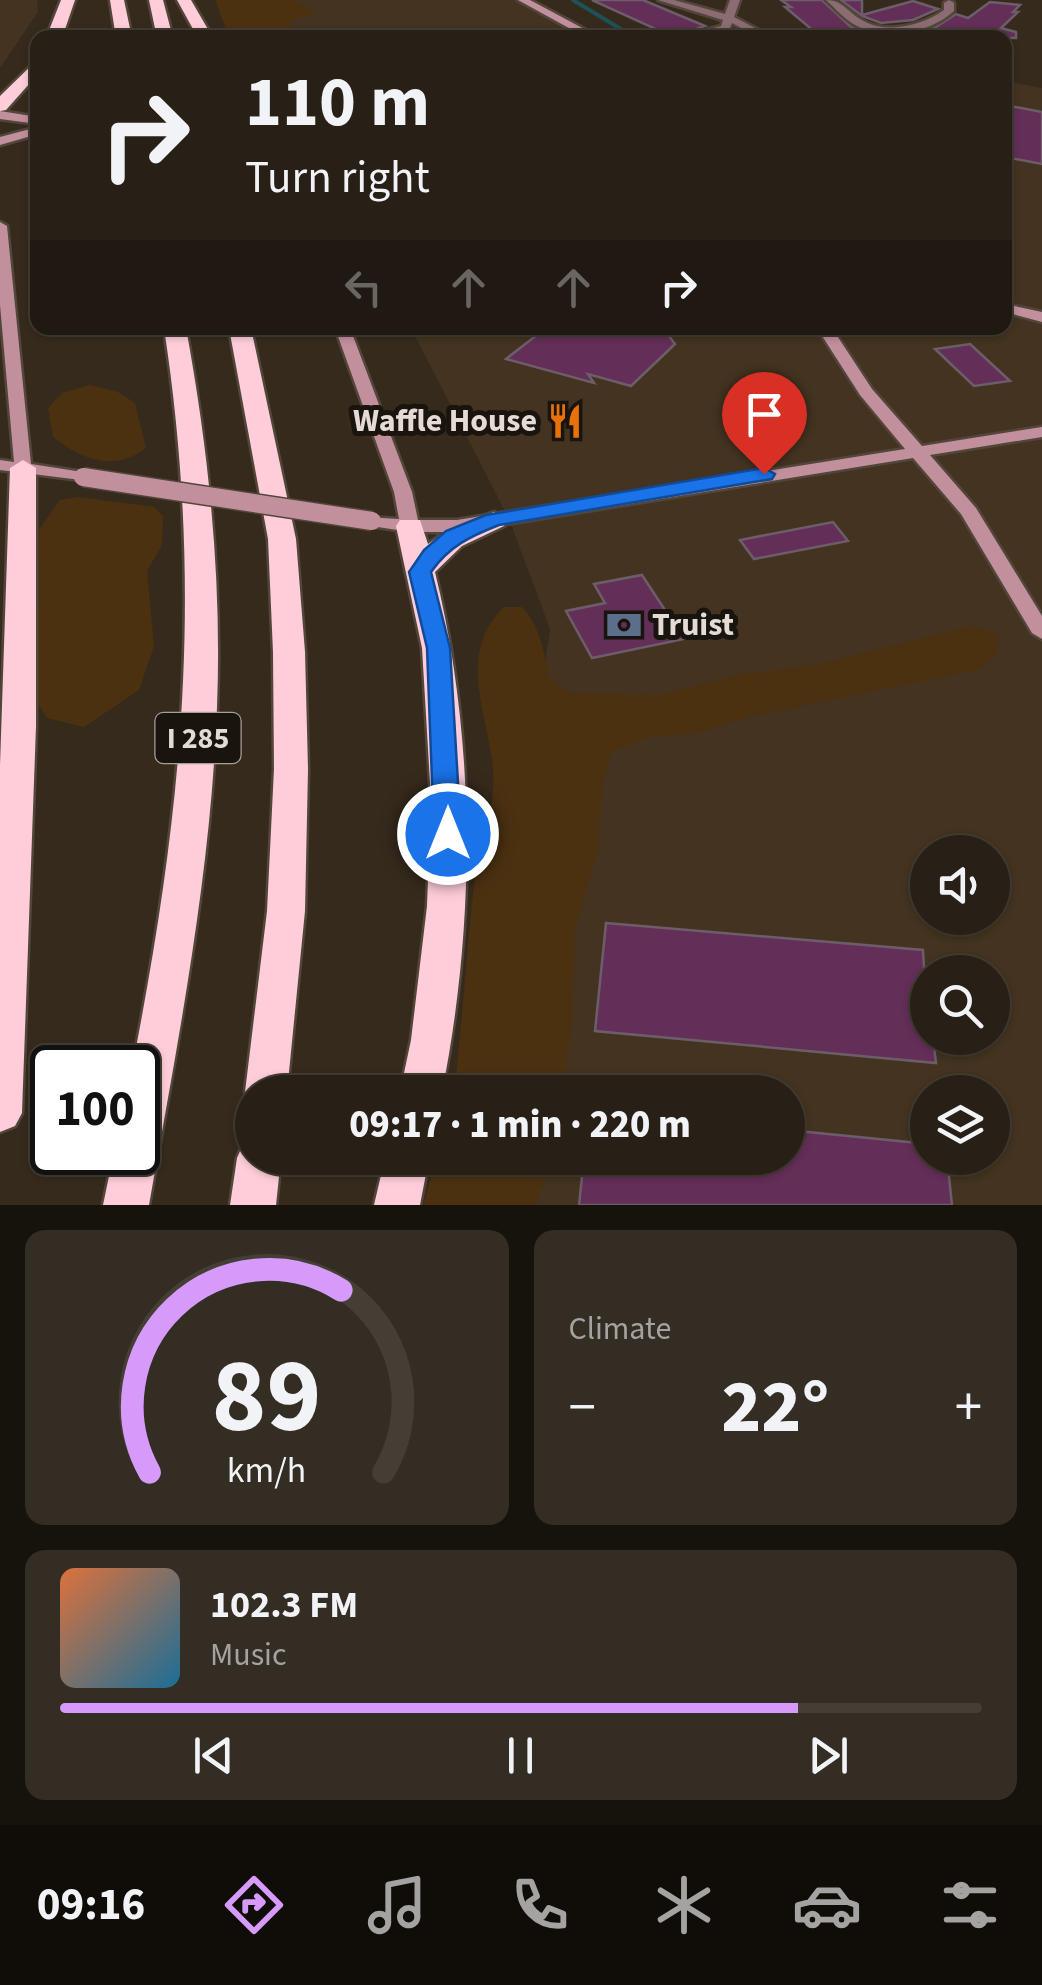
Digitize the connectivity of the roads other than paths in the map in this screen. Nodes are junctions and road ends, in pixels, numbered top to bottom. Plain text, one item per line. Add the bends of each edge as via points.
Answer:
1 (68, 0) edge
2 (117, 0) edge
3 (156, 0) edge
4 (184, 0) edge
5 (523, 0) edge
6 (663, 0) edge
7 (735, 0) edge
8 (831, 0) edge
9 (934, 0) edge
10 (731, 19) junction
11 (57, 30) edge
12 (123, 30) edge
13 (163, 30) edge
14 (201, 30) edge
15 (581, 30) edge
16 (716, 30) edge
17 (753, 30) edge
18 (30, 74) edge
19 (22, 84) junction
20 (0, 96) edge
21 (0, 106) edge
22 (0, 115) edge
23 (30, 120) edge
24 (30, 132) edge
25 (0, 141) edge
26 (0, 226) edge
27 (1012, 310) edge
28 (1042, 317) edge
29 (176, 335) edge
30 (241, 335) edge
31 (345, 335) edge
32 (829, 335) edge
33 (1042, 432) edge
34 (920, 451) junction
35 (12, 466) edge
36 (494, 520) junction
37 (410, 526) junction
38 (420, 572) junction
39 (1042, 633) edge
40 (157, 1045) edge
41 (268, 1075) edge
42 (425, 1075) edge
43 (0, 1113) edge
44 (132, 1175) edge
45 (257, 1175) edge
46 (403, 1175) edge
47 (126, 1205) edge
48 (253, 1205) edge
49 (397, 1205) edge

1 - 11 highway
2 - 12 highway
3 - 13 highway
4 - 14 highway
5 - 15 main road
6 - 10 street
7 - 10 street
8 - 9 street via 863,24 891,29 934,22 955,3
10 - 16 street
10 - 17 street
18 - 19 highway
19 - 20 highway
19 - 21 highway
22 - 23 main road
24 - 25 main road
26 - 35 main road
27 - 28 main road
29 - 40 highway, I 285 via 200,536 202,612 197,761
30 - 41 highway via 282,539 289,652 286,911
31 - 37 main road
32 - 34 main road via 866,392
33 - 34 main road
34 - 36 main road
34 - 39 main road via 969,512
35 - 37 main road, bridge
35 - 43 highway via 19,726
36 - 37 main road
36 - 38 highway via 454,535
37 - 38 highway
38 - 42 highway via 438,648 449,798 446,906
44 - 47 highway, I 285
45 - 48 highway
46 - 49 highway

